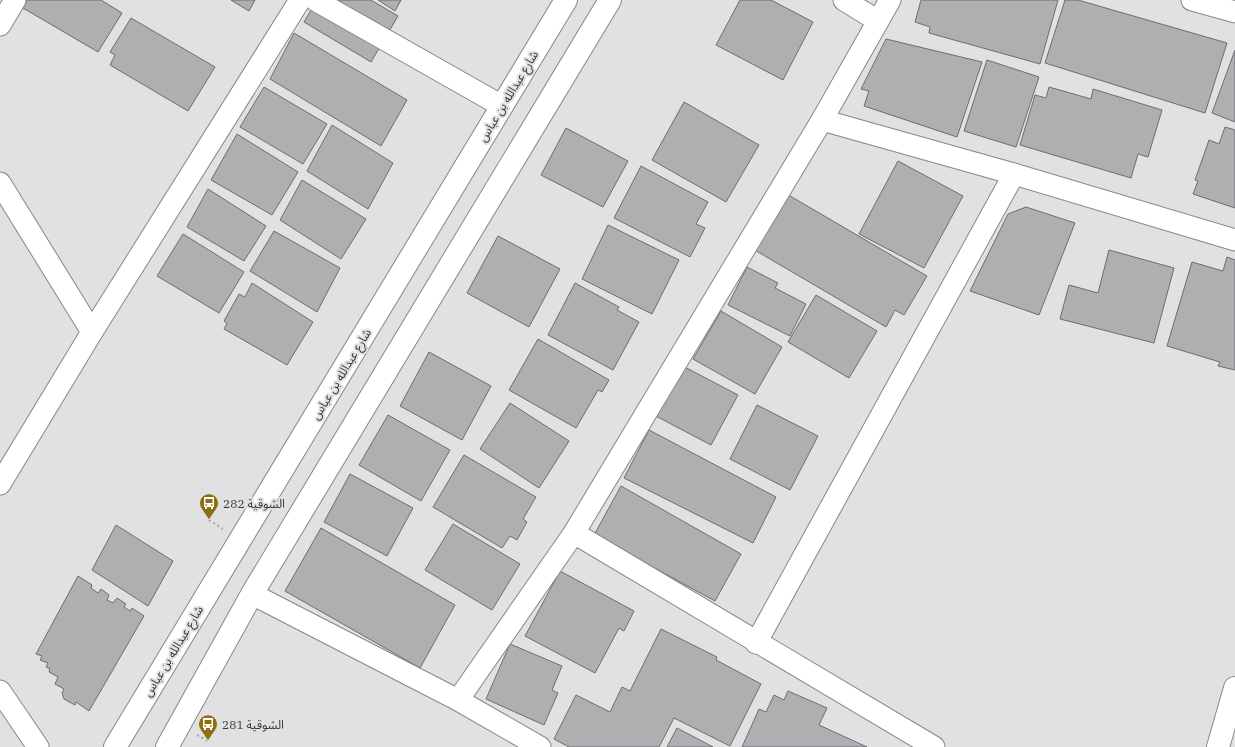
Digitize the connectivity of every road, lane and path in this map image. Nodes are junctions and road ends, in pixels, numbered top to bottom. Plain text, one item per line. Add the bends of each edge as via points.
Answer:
1 (15, 0) edge
2 (300, 0) edge
3 (315, 0) edge
4 (566, 0) edge
5 (610, 0) edge
6 (844, 0) edge
7 (890, 0) edge
8 (1202, 1) edge
9 (1235, 12) edge
10 (878, 21) junction
11 (0, 25) edge
12 (502, 106) junction
13 (822, 120) junction
14 (1014, 174) junction
15 (0, 183) edge
16 (1235, 240) edge
17 (92, 332) junction
18 (0, 484) edge
19 (574, 533) junction
20 (252, 594) junction
21 (756, 643) junction
22 (1235, 688) edge
23 (0, 691) edge
24 (458, 700) junction
25 (38, 747) edge
26 (115, 747) edge
27 (167, 747) edge
28 (540, 747) edge
29 (934, 747) edge
30 (1218, 747) edge

1 - 11 street
2 - 17 street
3 - 12 street
4 - 12 main road, شارع عبدالله بن عباس
5 - 20 main road
6 - 10 street
7 - 10 street
8 - 9 street
10 - 13 street
12 - 26 main road, شارع عبدالله بن عباس
13 - 14 street
13 - 19 street
14 - 16 street
14 - 21 street
15 - 17 street
17 - 18 street
19 - 21 street
19 - 24 street
20 - 24 street
20 - 27 main road
21 - 29 street
22 - 30 main road
23 - 25 street
24 - 28 street

